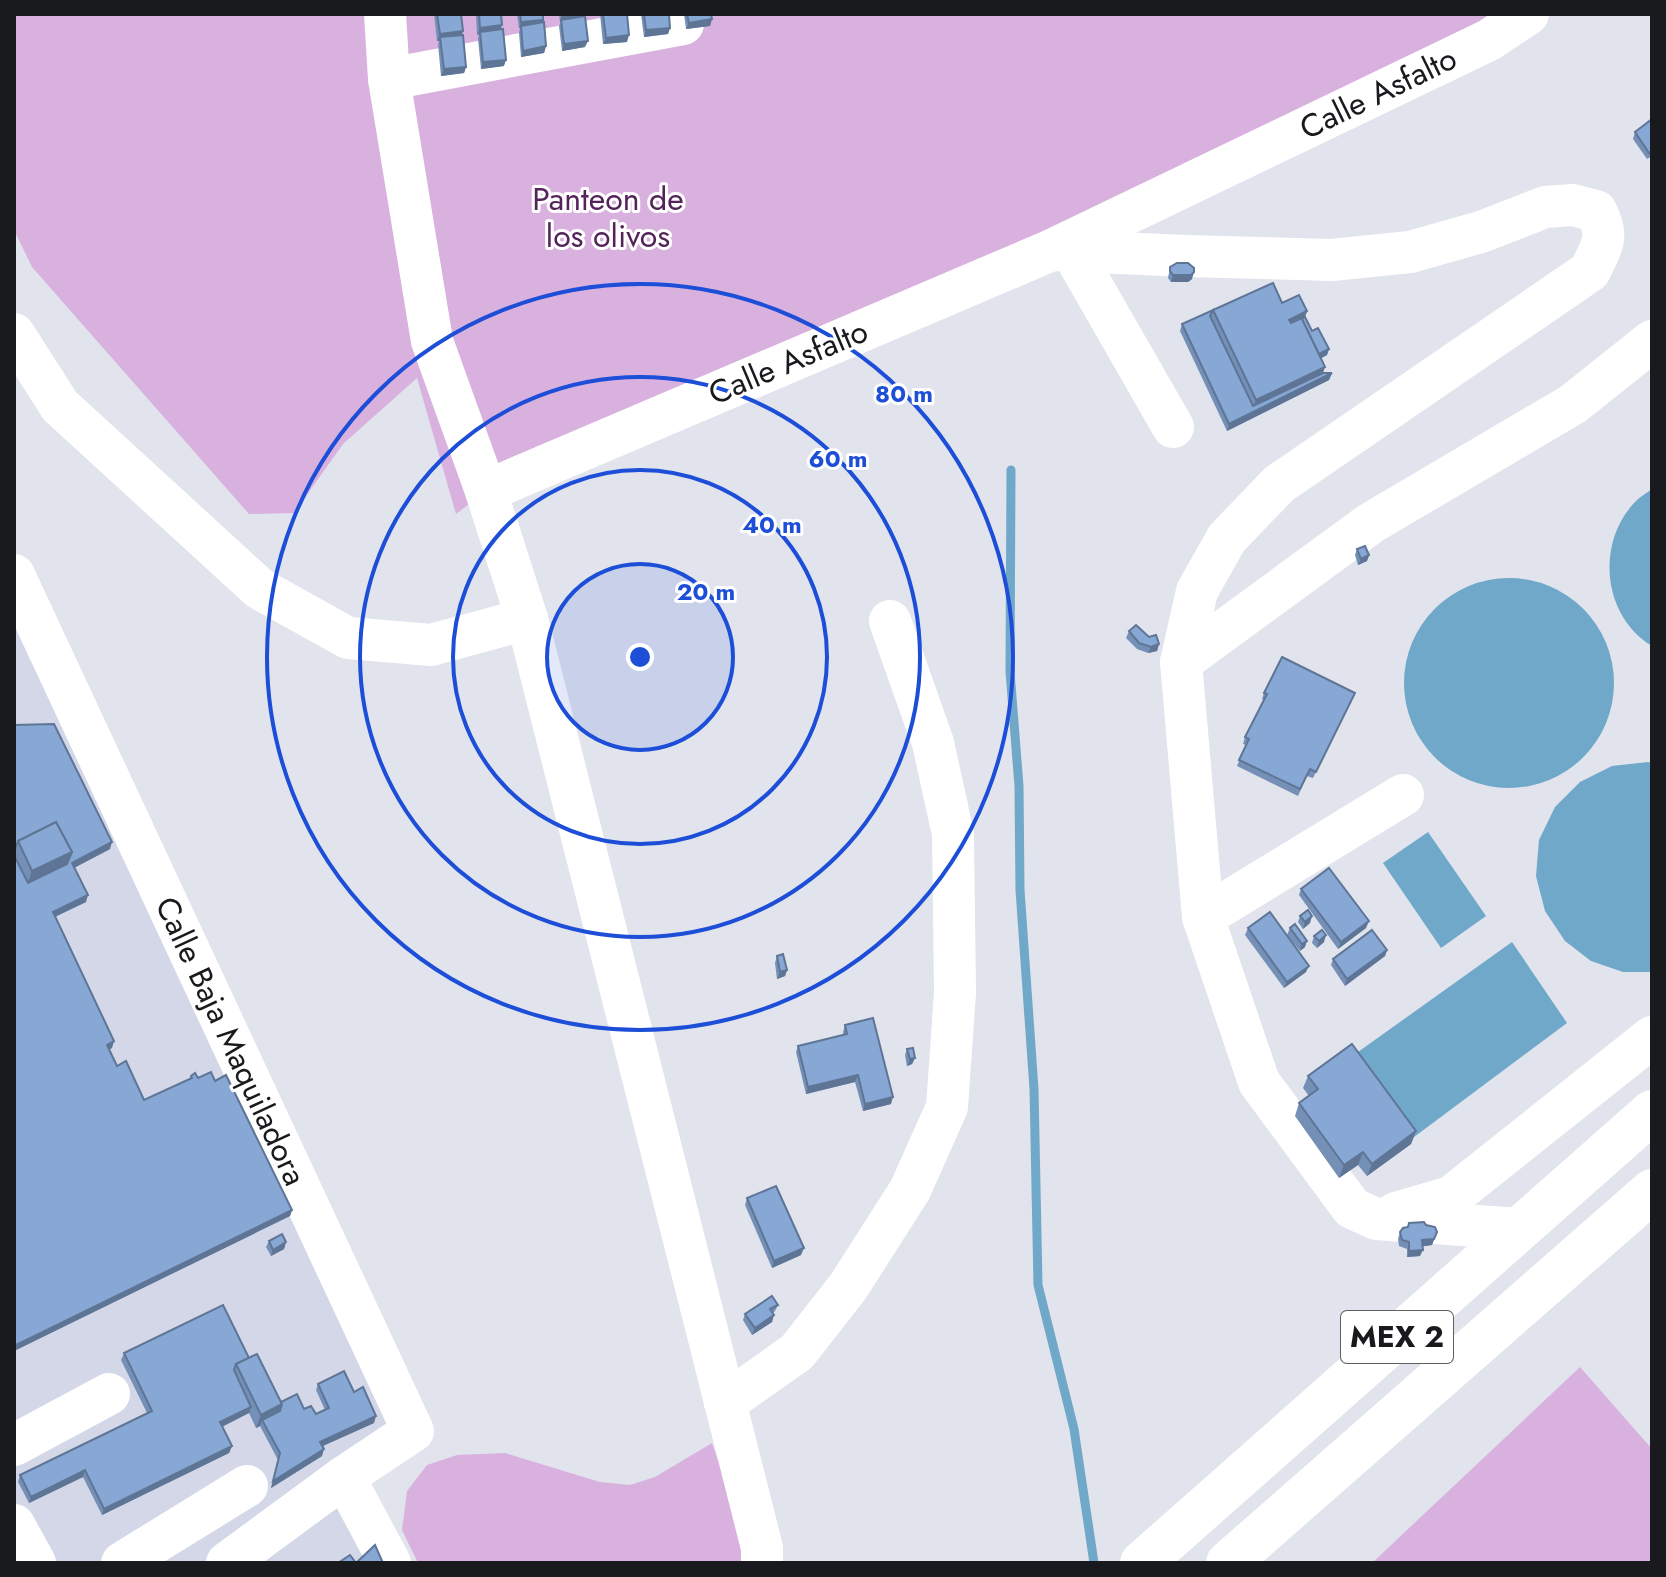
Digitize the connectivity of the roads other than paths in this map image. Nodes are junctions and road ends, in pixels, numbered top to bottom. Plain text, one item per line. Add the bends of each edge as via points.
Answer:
1 (385, 14) edge
2 (1528, 14) edge
3 (683, 24) dead end
4 (389, 79) junction
5 (1062, 250) junction
6 (14, 334) edge
7 (1652, 341) edge
8 (1173, 427) dead end
9 (486, 491) junction
10 (14, 575) edge
11 (527, 619) junction
12 (890, 621) dead end
13 (1181, 662) junction
14 (1403, 795) dead end
15 (1203, 917) junction
16 (1652, 1037) edge
17 (1652, 1112) edge
18 (1652, 1191) edge
19 (1376, 1219) junction
20 (1520, 1229) junction
21 (109, 1394) dead end
22 (725, 1403) junction
23 (14, 1445) edge
24 (344, 1477) junction
25 (247, 1486) dead end
26 (14, 1525) edge
27 (35, 1563) edge
28 (122, 1563) edge
29 (227, 1563) edge
30 (390, 1563) edge
31 (762, 1563) edge
32 (1142, 1563) edge
33 (1228, 1563) edge

1 - 4 street
2 - 5 street, Calle Asfalto via 1489,40
3 - 4 street
4 - 9 street via 432,341
5 - 8 street
5 - 9 street, Calle Asfalto
5 - 13 street via 1317,259 1379,255 1481,232 1545,207 1573,205 1596,211 1605,228 1590,271 1279,484 1227,538 1197,591
6 - 11 street via 60,406 260,589 348,638 431,645
7 - 13 street via 1573,404 1371,523
9 - 11 street
10 - 24 street, Calle Baja Maquiladora via 413,1431
11 - 22 street
12 - 22 street via 933,743 953,834 955,993 947,1107 910,1190 848,1287 797,1352
13 - 15 street
14 - 15 street
15 - 19 street via 1259,1082 1352,1208
16 - 19 street via 1451,1197
17 - 20 highway, MEX 2
18 - 33 highway, MEX 2
19 - 20 street
20 - 32 highway, MEX 2
21 - 23 street
22 - 31 street
24 - 29 street, Calle Baja Maquiladora
24 - 30 street
25 - 28 street
26 - 27 street

